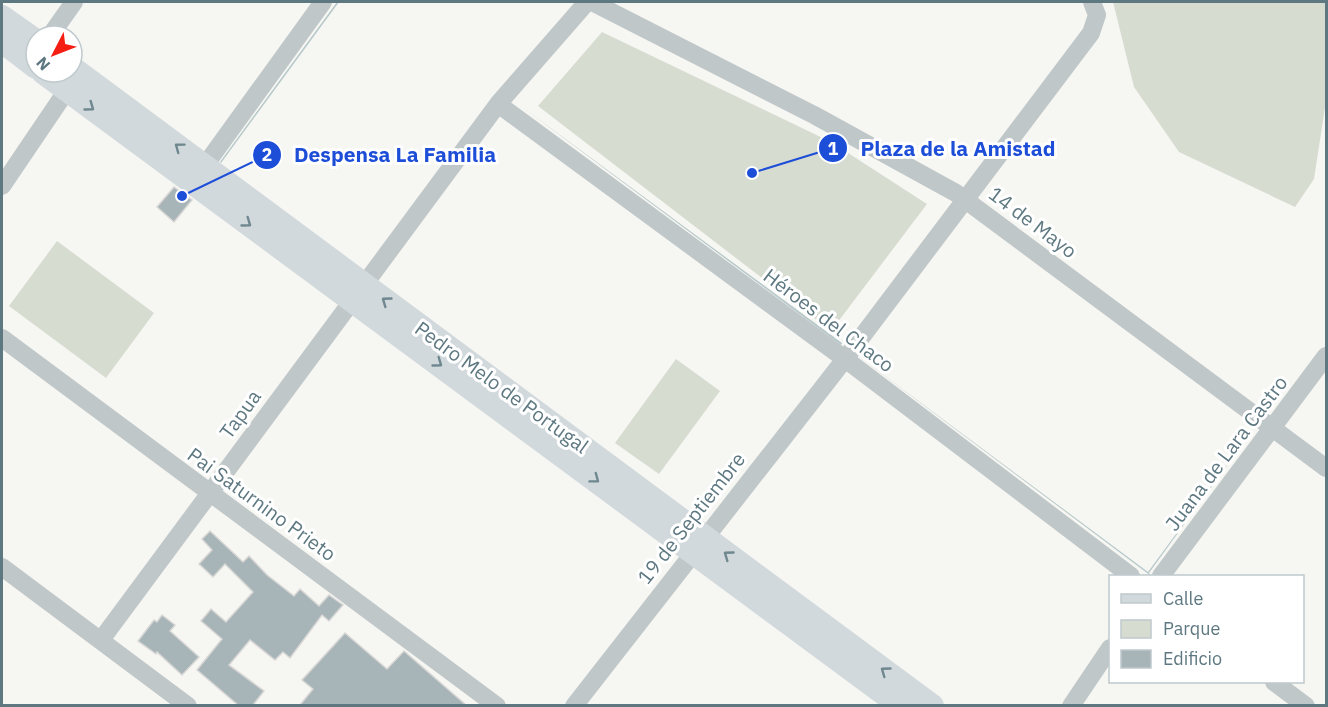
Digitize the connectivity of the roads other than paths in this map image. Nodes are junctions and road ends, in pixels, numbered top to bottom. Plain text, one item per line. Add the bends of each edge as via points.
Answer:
1 (75, 2) edge
2 (323, 2) edge
3 (587, 2) edge
4 (592, 2) edge
5 (1092, 2) edge
6 (2, 17) edge
7 (59, 24) edge
8 (2, 41) edge
9 (24, 45) edge
10 (24, 53) edge
11 (66, 84) edge
12 (76, 84) edge
13 (498, 104) junction
14 (198, 174) junction
15 (2, 186) edge
16 (964, 199) junction
17 (357, 292) junction
18 (2, 338) edge
19 (1326, 356) edge
20 (844, 359) junction
21 (1272, 428) junction
22 (1326, 468) edge
23 (210, 494) junction
24 (699, 545) junction
25 (2, 567) edge
26 (1130, 575) edge
27 (1162, 575) edge
28 (100, 640) junction
29 (1109, 649) edge
30 (1277, 683) edge
31 (188, 705) edge
32 (497, 705) edge
33 (574, 705) edge
34 (901, 705) edge
35 (932, 705) edge
36 (1071, 705) edge
37 (1306, 705) edge

1 - 7 street
2 - 14 street
3 - 13 street, Tapua
4 - 16 street, 14 de Mayo via 814,115
5 - 16 street, 19 de Septiembre via 1097,15 1091,33
6 - 9 street, Pedro Melo de Portugal
8 - 10 street, Pedro Melo de Portugal
11 - 15 street
12 - 14 street, Pedro Melo de Portugal
13 - 17 street, Tapua
13 - 20 street, Héroes del Chaco
14 - 17 street, Pedro Melo de Portugal
16 - 20 street, 19 de Septiembre
16 - 21 street, 14 de Mayo
17 - 23 street, Tapua
17 - 24 street, Pedro Melo de Portugal
18 - 23 street, Pai Saturnino Prieto
19 - 21 street, Juana de Lara Castro
20 - 24 street, 19 de Septiembre
20 - 26 street, Héroes del Chaco
21 - 22 street, 14 de Mayo
21 - 27 street, Juana de Lara Castro
23 - 28 street, Tapua
23 - 32 street, Pai Saturnino Prieto
24 - 33 street, 19 de Septiembre
24 - 34 street, Pedro Melo de Portugal
35 -> 24 street, Pedro Melo de Portugal
25 - 28 street
28 - 31 street
29 - 36 street
30 - 37 street

